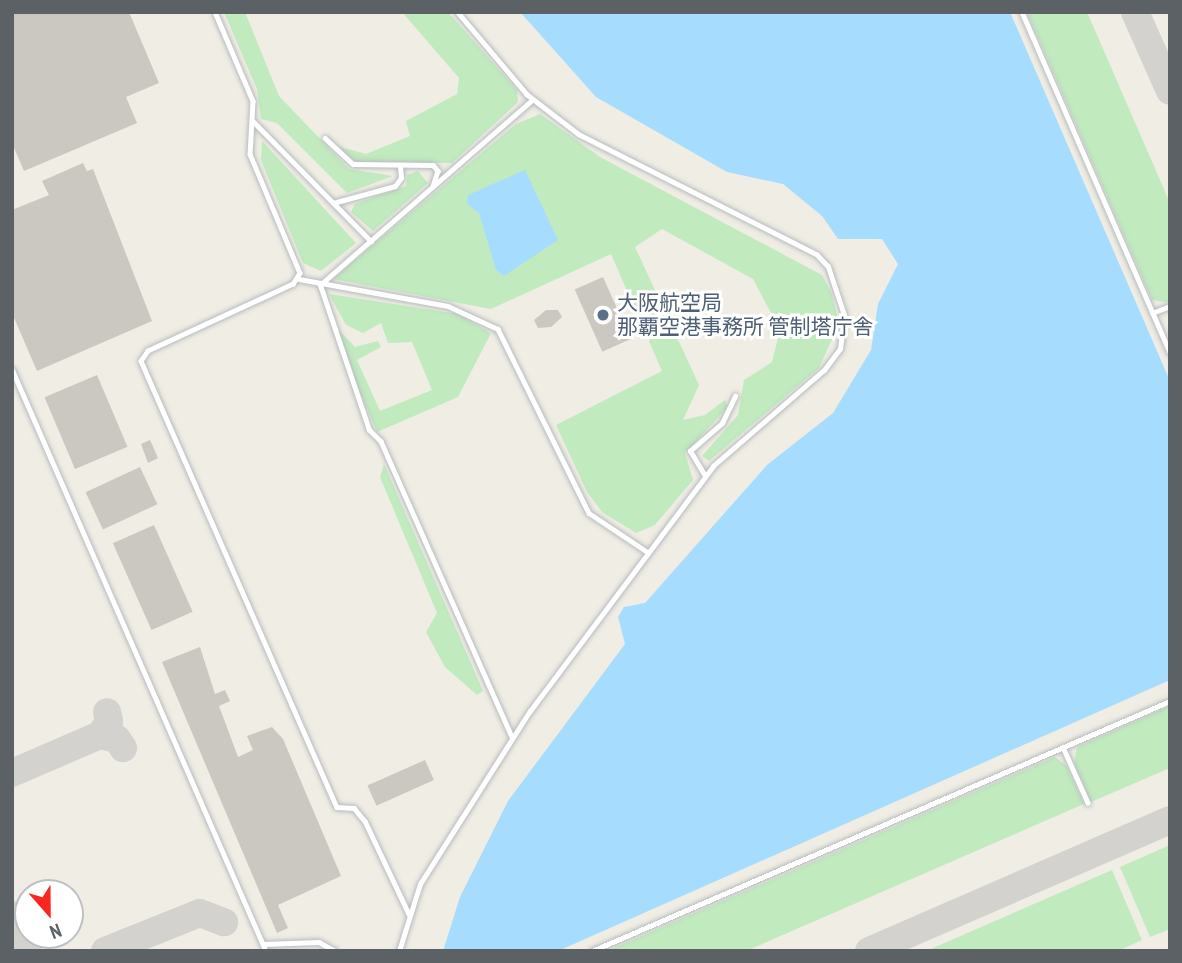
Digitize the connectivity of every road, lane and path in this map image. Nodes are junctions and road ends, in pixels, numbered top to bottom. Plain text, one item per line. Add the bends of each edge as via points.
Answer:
1 (215, 12) edge
2 (457, 12) edge
3 (1022, 12) edge
4 (532, 100) junction
5 (252, 120) junction
6 (325, 138) dead end
7 (400, 166) junction
8 (433, 187) junction
9 (333, 203) junction
10 (370, 241) junction
11 (299, 279) junction
12 (320, 285) junction
13 (1170, 306) edge
14 (1153, 313) junction
15 (1170, 353) edge
16 (12, 369) edge
17 (734, 396) dead end
18 (705, 476) junction
19 (646, 551) junction
20 (1170, 701) edge
21 (512, 738) junction
22 (1063, 747) junction
23 (1088, 803) dead end
24 (409, 915) junction
25 (263, 944) junction
26 (266, 951) edge
27 (335, 951) edge
28 (399, 951) edge
29 (592, 951) edge

1 - 5 lane via 253,101
2 - 4 lane
3 - 14 lane
4 - 8 lane
4 - 18 lane via 615,156 817,255 828,267 844,315 840,349 824,370
5 - 9 lane
5 - 11 lane via 250,154
6 - 7 lane via 353,164
7 - 8 lane via 433,165 438,171
7 - 9 lane via 395,186
8 - 10 lane
9 - 10 lane
10 - 12 lane
11 - 12 lane
11 - 24 lane via 148,351 141,361 337,807 354,808 365,821
12 - 19 lane via 447,306 498,329 589,513
12 - 21 lane via 369,430 381,442
13 - 14 lane
14 - 15 lane
16 - 25 lane
17 - 18 lane via 722,423 690,452
18 - 19 lane
19 - 21 lane
20 - 22 lane
21 - 24 lane via 462,812
22 - 23 lane
22 - 29 lane
24 - 28 lane
25 - 26 lane
25 - 27 lane via 319,942

